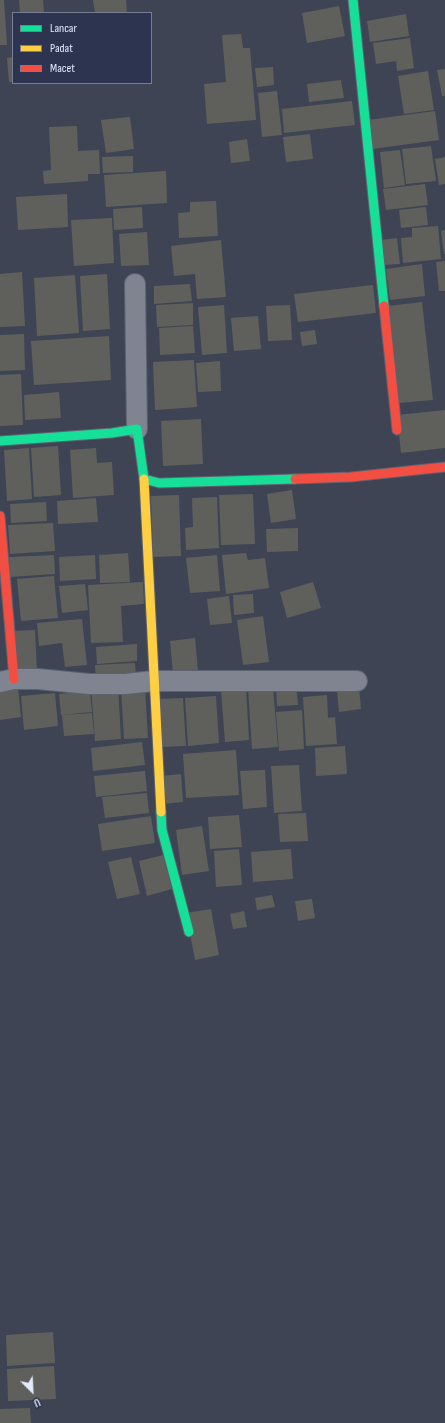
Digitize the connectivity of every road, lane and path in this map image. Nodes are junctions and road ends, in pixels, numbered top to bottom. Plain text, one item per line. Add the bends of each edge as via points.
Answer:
1 (353, 0) edge
2 (135, 284) dead end
3 (137, 429) junction
4 (397, 430) dead end
5 (0, 442) edge
6 (445, 467) edge
7 (144, 479) junction
8 (0, 516) edge
9 (7, 680) edge
10 (154, 681) junction
11 (357, 681) dead end
12 (189, 932) dead end

1 - 4 street
2 - 3 street
3 - 5 street
3 - 7 street
6 - 7 street via 351,477 159,483
7 - 10 street
8 - 9 street
9 - 10 street via 38,679 89,684
10 - 11 street
10 - 12 street via 162,830

